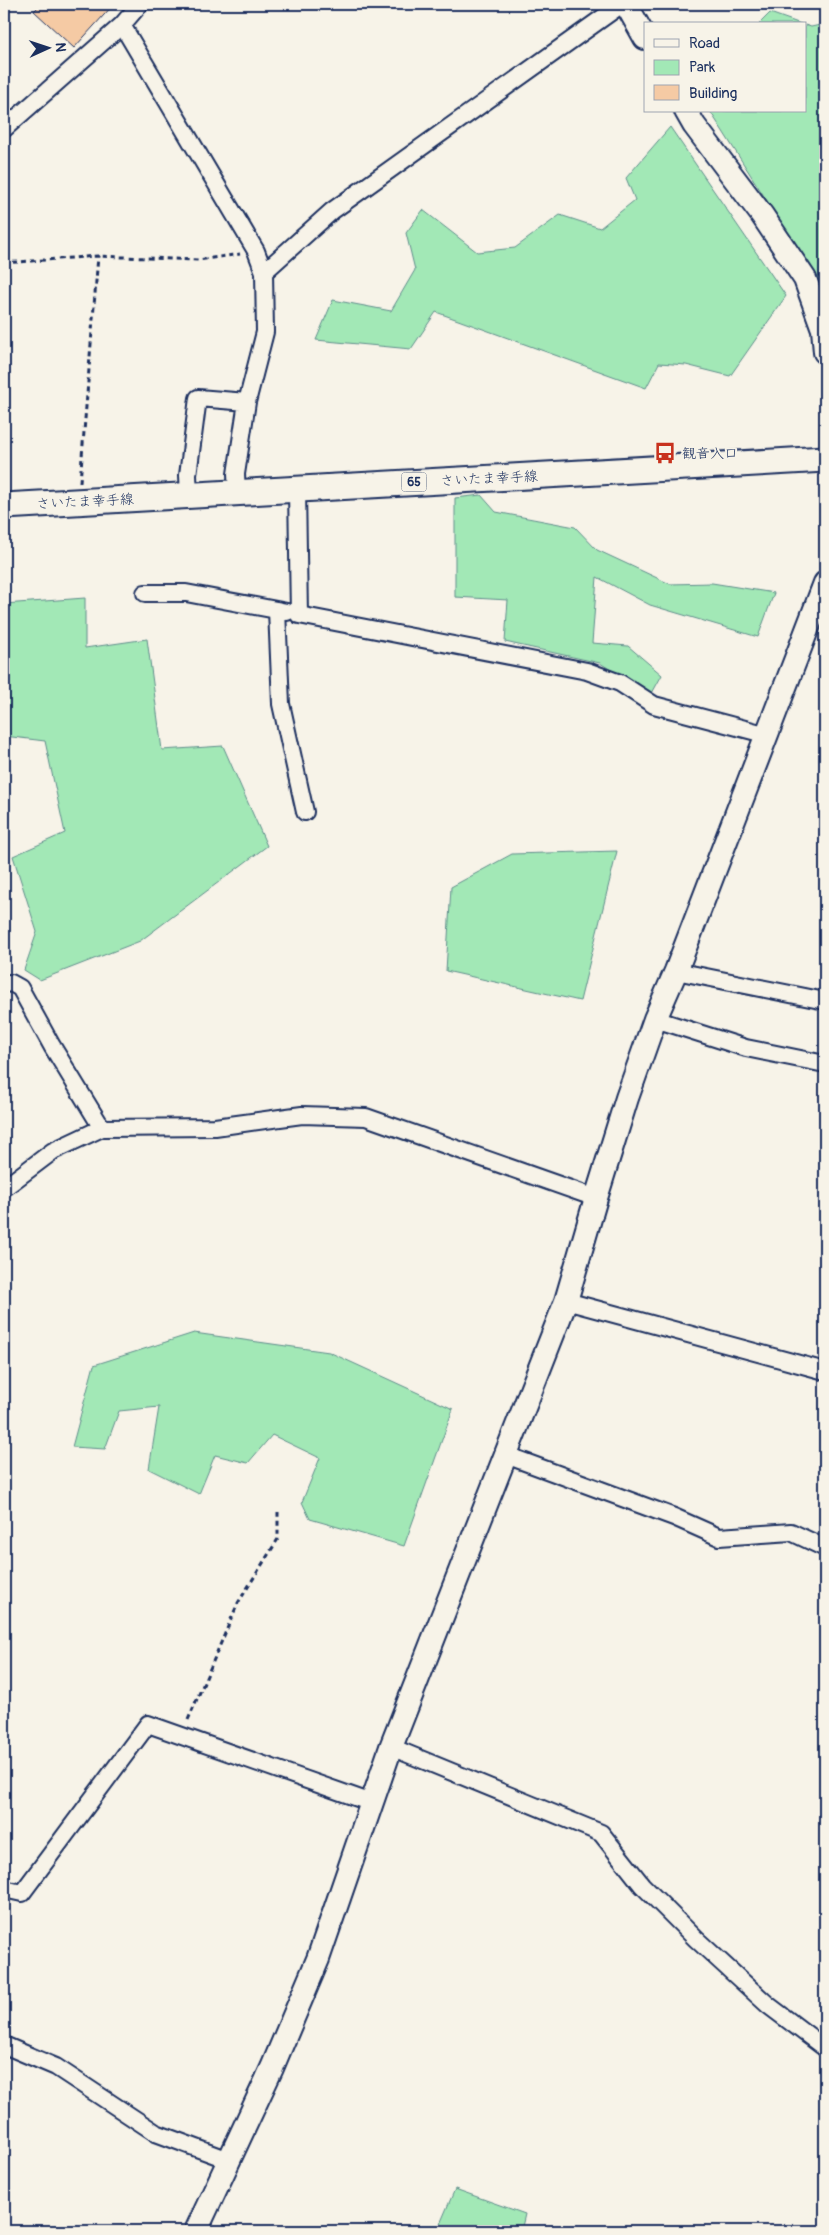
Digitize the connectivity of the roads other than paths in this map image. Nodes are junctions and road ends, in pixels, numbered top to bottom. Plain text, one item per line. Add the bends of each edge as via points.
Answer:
1 (140, 4) edge
2 (624, 4) edge
3 (122, 24) junction
4 (644, 36) edge
5 (687, 112) edge
6 (4, 129) edge
7 (264, 272) junction
8 (825, 352) edge
9 (247, 402) junction
10 (825, 459) edge
11 (297, 489) junction
12 (237, 492) junction
13 (189, 495) junction
14 (4, 506) edge
15 (825, 583) edge
16 (145, 593) dead end
17 (278, 610) junction
18 (299, 615) junction
19 (768, 735) junction
20 (305, 812) dead end
21 (676, 971) junction
22 (4, 984) edge
23 (825, 1001) edge
24 (655, 1019) junction
25 (825, 1064) edge
26 (102, 1128) junction
27 (4, 1188) edge
28 (596, 1198) junction
29 (566, 1301) junction
30 (825, 1370) edge
31 (506, 1456) junction
32 (825, 1548) edge
33 (391, 1747) junction
34 (372, 1803) junction
35 (4, 1889) edge
36 (4, 2045) edge
37 (825, 2048) edge
38 (229, 2160) junction
39 (196, 2231) edge

1 - 3 street
2 - 4 street
2 - 7 street via 332,211
3 - 6 street
3 - 7 street via 256,251
5 - 8 street via 805,279 823,329
7 - 9 street via 265,332
9 - 12 street via 236,474
9 - 13 street via 198,398 188,475
10 - 11 main road, さいたま幸手線 / 65
11 - 12 main road, さいたま幸手線 / 65
11 - 18 street
12 - 13 main road, さいたま幸手線 / 65
13 - 14 main road, さいたま幸手線 / 65
15 - 19 street
16 - 17 street via 186,593
17 - 18 street
17 - 20 street via 282,704
18 - 19 street via 588,671 620,683 654,705
19 - 21 street
21 - 23 street
21 - 24 street
22 - 26 street via 12,983 20,988
24 - 25 street via 746,1048
24 - 28 street
26 - 27 street via 53,1151
26 - 28 street via 215,1126 302,1115 366,1117
28 - 29 street
29 - 30 street
29 - 31 street
31 - 32 street via 674,1517 719,1537 791,1532
31 - 33 street
33 - 34 street
33 - 37 street via 601,1833 642,1885 696,1939 768,2005
34 - 35 street via 148,1724 22,1893
34 - 38 street via 318,1959
36 - 38 street via 56,2067 156,2133
38 - 39 street

